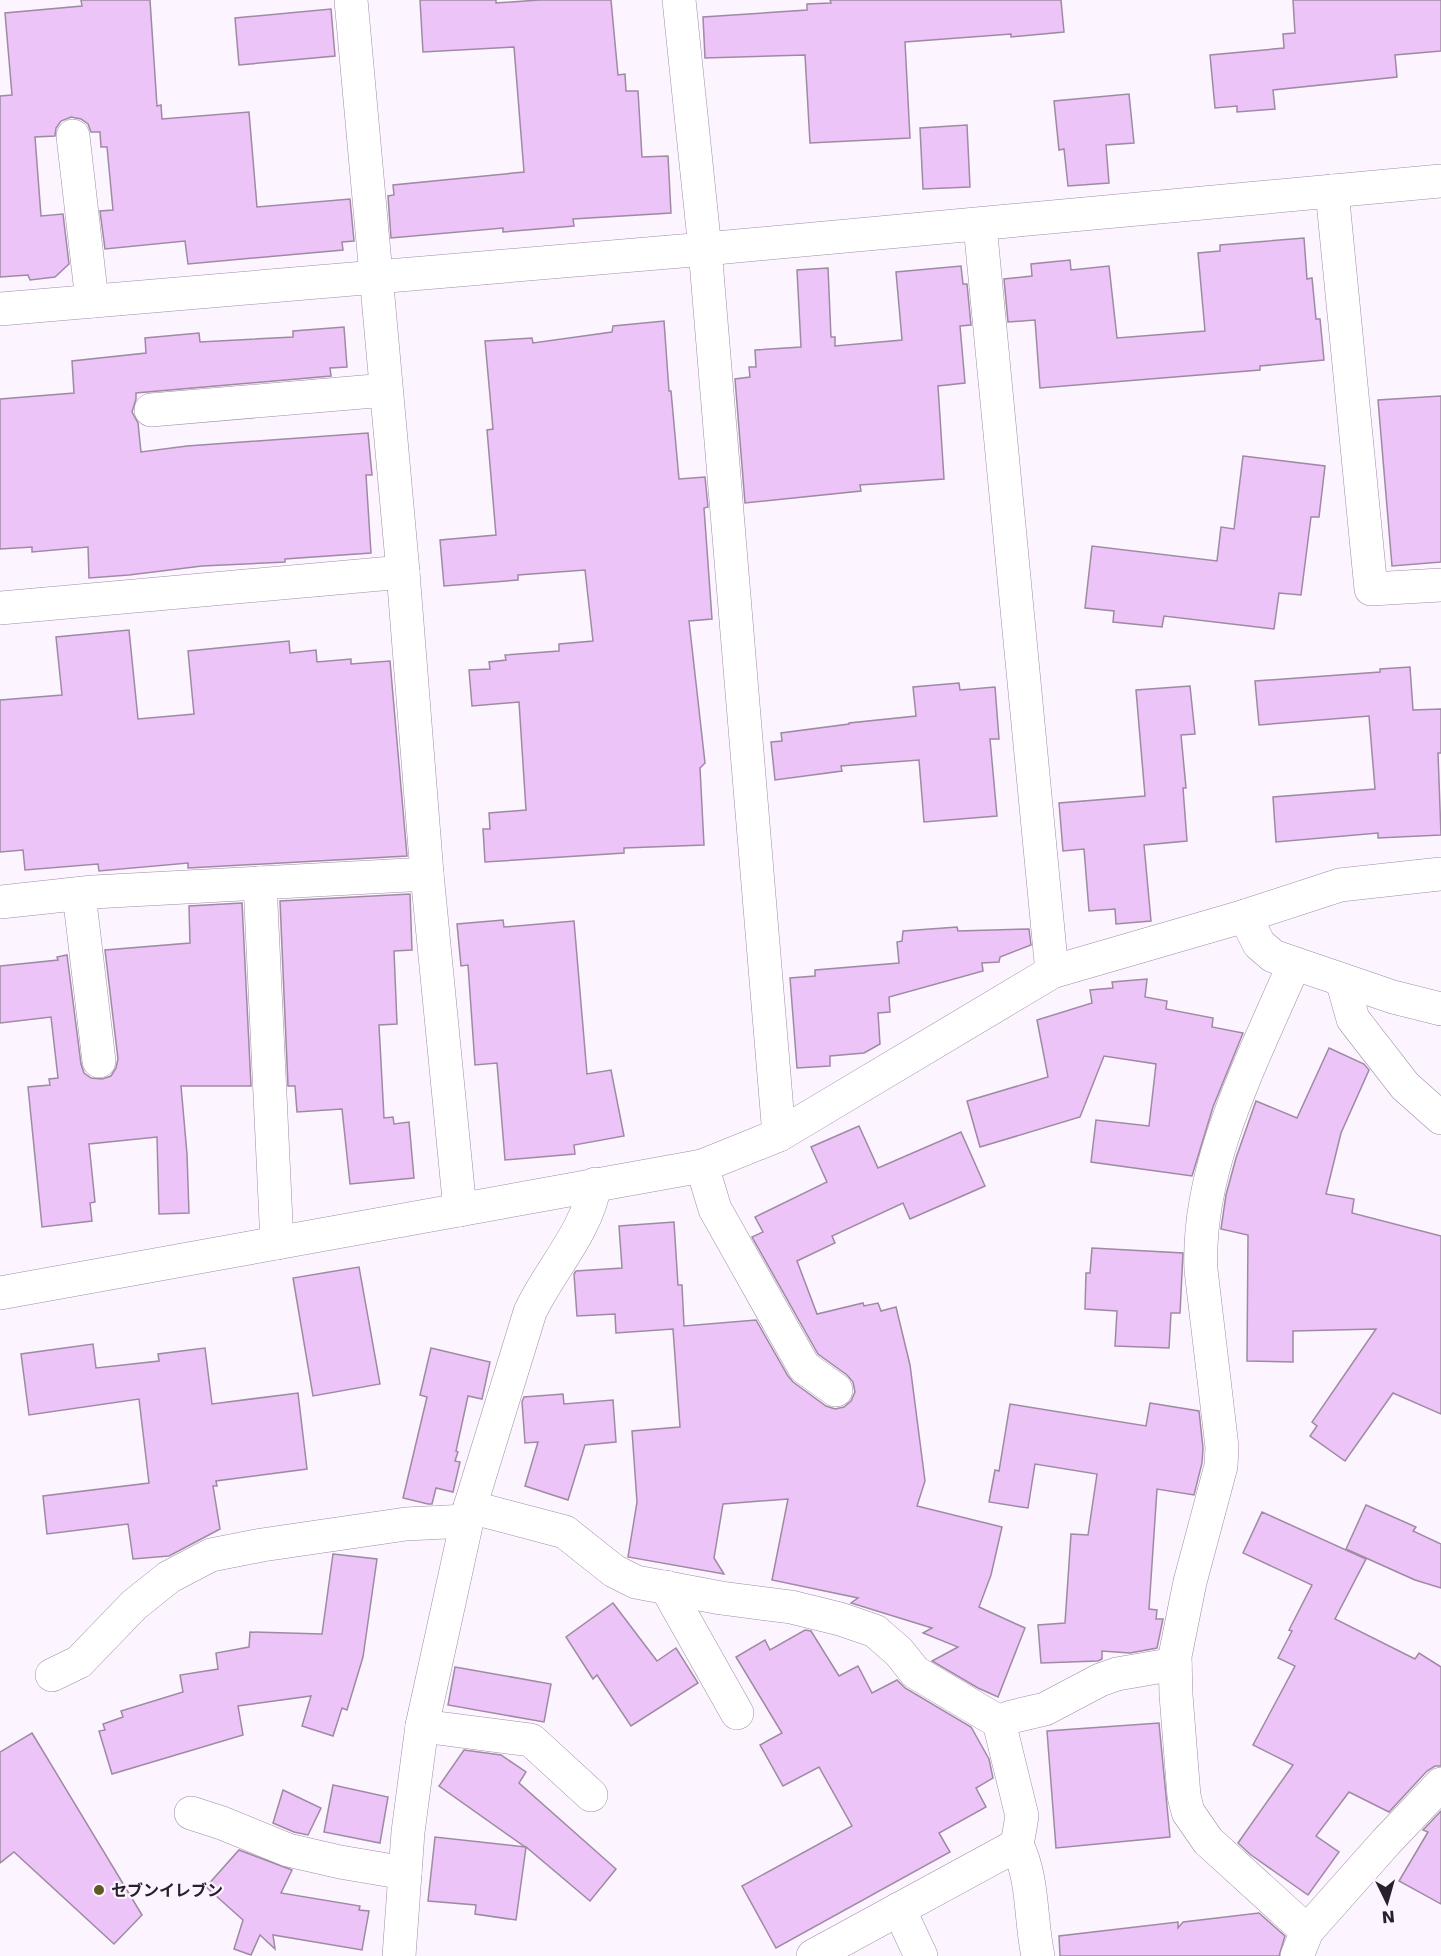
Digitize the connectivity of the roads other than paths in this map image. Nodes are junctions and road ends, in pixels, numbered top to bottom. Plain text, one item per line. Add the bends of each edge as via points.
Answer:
1 (351, 0) edge
2 (679, 0) edge
3 (73, 136) dead end
4 (1441, 181) edge
5 (1332, 191) junction
6 (980, 225) junction
7 (705, 249) junction
8 (375, 278) junction
9 (92, 301) junction
10 (0, 309) edge
11 (386, 390) junction
12 (151, 410) dead end
13 (403, 572) junction
14 (1441, 585) edge
15 (0, 608) edge
16 (427, 874) junction
17 (1441, 874) edge
18 (260, 883) junction
19 (79, 894) junction
20 (0, 902) edge
21 (1245, 916) junction
22 (1294, 964) junction
23 (1052, 972) junction
24 (1342, 980) junction
25 (1441, 1009) edge
26 (99, 1061) dead end
27 (1441, 1118) edge
28 (779, 1135) junction
29 (702, 1166) junction
30 (595, 1184) junction
31 (459, 1210) junction
32 (277, 1243) junction
33 (0, 1293) edge
34 (836, 1390) dead end
35 (469, 1514) junction
36 (666, 1587) junction
37 (1175, 1664) junction
38 (52, 1675) dead end
39 (737, 1713) dead end
40 (999, 1722) junction
41 (422, 1726) junction
42 (1441, 1784) edge
43 (591, 1795) dead end
44 (191, 1813) dead end
45 (1017, 1845) junction
46 (405, 1873) junction
47 (899, 1909) junction
48 (1302, 1944) edge
49 (399, 1956) edge
50 (813, 1956) edge
51 (921, 1956) edge
52 (1038, 1956) edge

1 - 8 street
2 - 7 street
3 - 9 street
4 - 5 street
5 - 6 street
5 - 14 street via 1371,589
6 - 7 street
6 - 23 street
7 - 8 street
7 - 28 street
8 - 9 street
8 - 11 street
9 - 10 street
11 - 12 street
11 - 13 street
13 - 15 street
13 - 16 street
16 - 18 street
16 - 31 street
17 - 21 street via 1340,885
18 - 19 street
18 - 32 street
19 - 20 street
19 - 26 street
21 - 22 street via 1265,951
21 - 23 street
22 - 24 street
22 - 37 street via 1235,1102 1206,1198 1201,1270 1221,1436 1221,1466 1190,1582
23 - 28 street
24 - 25 street
24 - 27 street via 1353,1019 1405,1086
28 - 29 street
29 - 30 street
29 - 34 street via 715,1209 804,1367
30 - 31 street
30 - 35 street via 583,1221 530,1312
31 - 32 street
32 - 33 street
35 - 36 street via 565,1532 614,1571 636,1582
35 - 38 street via 211,1555 169,1576 134,1605 79,1662
35 - 41 street
36 - 39 street
36 - 40 street via 791,1607 875,1631 915,1672
37 - 40 street via 1118,1674 1045,1709
37 - 48 street via 1188,1812 1208,1841
40 - 45 street via 1022,1816
41 - 43 street via 531,1740
41 - 46 street
42 - 48 street via 1386,1842
44 - 46 street via 288,1850
45 - 47 street
45 - 52 street via 1029,1881
46 - 49 street
47 - 50 street
47 - 51 street

